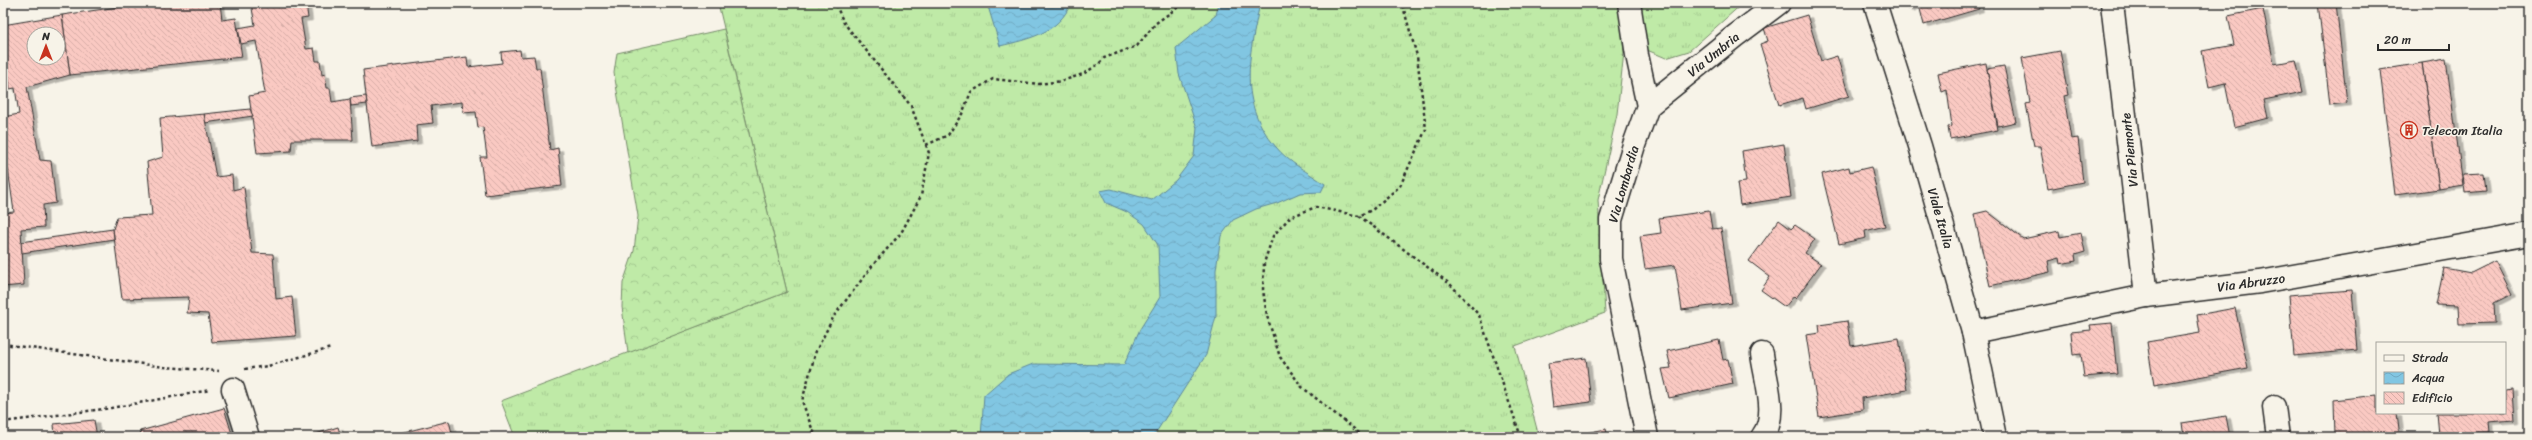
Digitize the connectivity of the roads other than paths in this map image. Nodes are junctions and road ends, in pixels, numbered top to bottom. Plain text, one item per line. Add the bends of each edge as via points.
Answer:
1 (1629, 3) edge
2 (1779, 3) edge
3 (1875, 3) edge
4 (2112, 3) edge
5 (1648, 106) junction
6 (2529, 234) edge
7 (2146, 296) junction
8 (1973, 332) junction
9 (1762, 354) dead end
10 (231, 377) road end
11 (2274, 407) dead end
12 (248, 437) edge
13 (1647, 437) edge
14 (1762, 437) edge
15 (1995, 437) edge
16 (2278, 437) edge

1 - 5 street
2 - 5 street, Via Umbria
3 - 8 street, Viale Italia via 1920,146
4 - 7 street, Via Piemonte
5 - 13 street, Via Lombardia via 1611,220 1611,259
6 - 7 street, Via Abruzzo via 2260,282
7 - 8 street, Via Abruzzo
8 - 15 street, Viale Italia
9 - 14 street via 1771,414 1767,431
10 - 12 street
11 - 16 street

